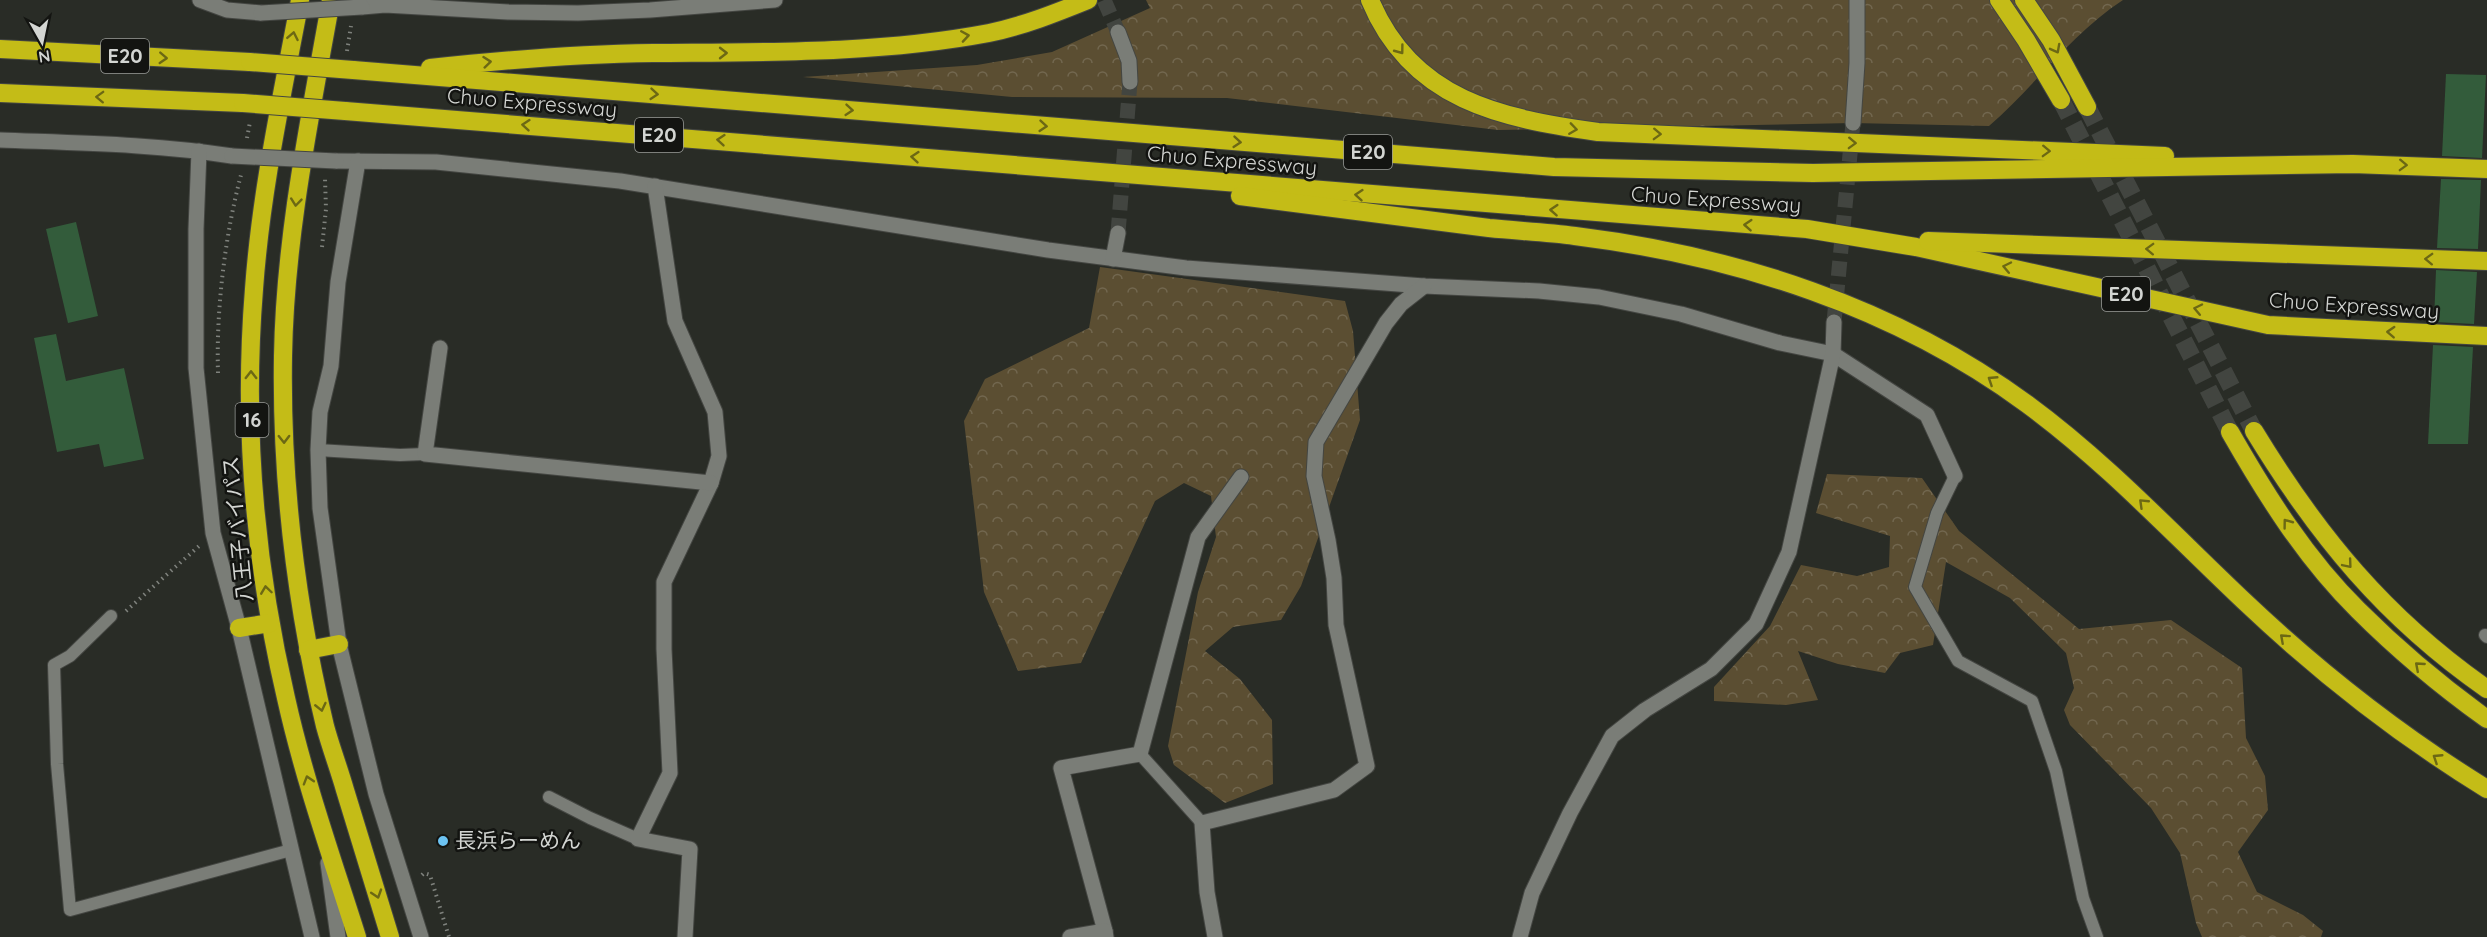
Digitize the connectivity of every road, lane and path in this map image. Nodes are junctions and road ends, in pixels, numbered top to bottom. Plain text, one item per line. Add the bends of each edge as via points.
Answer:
1 (200, 0) edge
2 (300, 0) edge
3 (331, 0) edge
4 (776, 0) edge
5 (1088, 0) edge
6 (1370, 0) edge
7 (1857, 0) edge
8 (1999, 0) edge
9 (2024, 0) edge
10 (385, 2) edge
11 (1118, 32) tunnel mouth
12 (0, 49) edge
13 (387, 72) junction
14 (1130, 81) tunnel mouth
15 (0, 93) edge
16 (2061, 100) tunnel mouth
17 (2087, 107) tunnel mouth
18 (1853, 123) tunnel mouth
19 (0, 140) edge
20 (199, 151) junction
21 (358, 161) junction
22 (973, 163) junction
23 (2353, 164) junction
24 (2487, 169) edge
25 (655, 186) junction
26 (1118, 233) tunnel mouth
27 (1870, 239) junction
28 (1113, 259) junction
29 (2487, 261) edge
30 (1424, 285) junction
31 (1834, 322) tunnel mouth
32 (2487, 336) edge
33 (440, 348) dead end
34 (1833, 354) junction
35 (2254, 431) tunnel mouth
36 (2230, 432) tunnel mouth
37 (318, 450) junction
38 (425, 454) junction
39 (1955, 476) joint
40 (1241, 477) dead end
41 (711, 483) junction
42 (213, 533) junction
43 (111, 616) joint
44 (270, 622) junction
45 (239, 628) junction
46 (339, 644) junction
47 (308, 650) junction
48 (2487, 689) edge
49 (2487, 719) edge
50 (1140, 754) junction
51 (2487, 789) edge
52 (549, 797) dead end
53 (1202, 824) junction
54 (325, 836) junction
55 (638, 839) junction
56 (291, 850) junction
57 (422, 876) dead end
58 (1105, 934) edge
59 (312, 937) edge
60 (338, 937) edge
61 (357, 937) edge
62 (390, 937) edge
63 (421, 937) edge
64 (449, 937) edge
65 (685, 937) edge
66 (1070, 937) edge
67 (1215, 937) edge
68 (1520, 937) edge
69 (2097, 937) edge

1 - 10 street, bridge via 227,10 261,13
44 -> 2 highway, 八王子バイパス / 16 via 252,453 254,290 267,178
3 -> 47 highway, 16 via 299,176 283,355 290,526
4 - 10 street via 578,13
13 -> 5 highway via 530,57 759,53 907,45 990,32
6 -> 23 highway via 1383,28 1405,57 1433,82 1466,102 1535,123 1598,132
7 - 18 street
8 - 16 highway
9 -> 17 highway
11 - 14 street via 1129,61
12 -> 13 highway, Chuo Expressway / E20, bridge
13 -> 23 highway, Chuo Expressway / E20 via 1554,167 1813,173
22 -> 15 highway, Chuo Expressway / E20, bridge via 243,103
19 - 20 street
20 - 21 street, bridge
20 - 42 street via 196,368
21 - 25 street via 436,162
21 - 37 street via 338,282 331,366 320,412
27 -> 22 highway, Chuo Expressway / E20 via 1807,229
51 -> 22 highway via 2409,739 2318,668 2137,497 2027,404 1943,350 1850,304 1756,272 1651,248
23 -> 24 highway, Chuo Expressway / E20
25 - 28 street
25 - 41 street via 675,321 715,412 719,456
26 - 28 street
29 -> 27 highway
32 -> 27 highway, Chuo Expressway / E20 via 2268,325
28 - 30 street
30 - 34 street via 1599,297
30 - 53 street via 1386,323 1316,442 1314,476 1334,578 1336,625 1367,766 1334,790
31 - 34 street
33 - 38 street
34 - 39 street via 1928,415
34 - 68 street via 1789,552 1756,624 1711,669 1612,736 1532,893
35 -> 48 highway via 2306,512 2366,585 2407,627
49 -> 36 highway via 2419,667 2356,609 2284,519
37 - 38 lane
37 - 46 street via 320,508
38 - 41 street
39 - 69 lane via 1937,513 1915,587 1958,661 2032,701 2056,771 2083,898
40 - 50 street via 1198,537
41 - 55 street via 664,582 670,773
42 - 43 path via 139,600 123,613
42 - 45 street
43 - 56 lane via 70,656 54,665 57,765 70,910
44 - 45 highway
54 -> 44 highway, 八王子バイパス / 16 via 302,761
45 - 56 street
46 - 47 highway
46 - 63 street via 376,794
47 -> 62 highway, 16 via 326,729
50 - 53 lane
50 - 58 street via 1061,768
52 - 55 lane
53 - 67 street
54 - 60 street
54 - 61 highway, 八王子バイパス / 16
55 - 65 street via 690,849
56 - 59 street
57 - 64 path via 430,875
58 - 66 street

